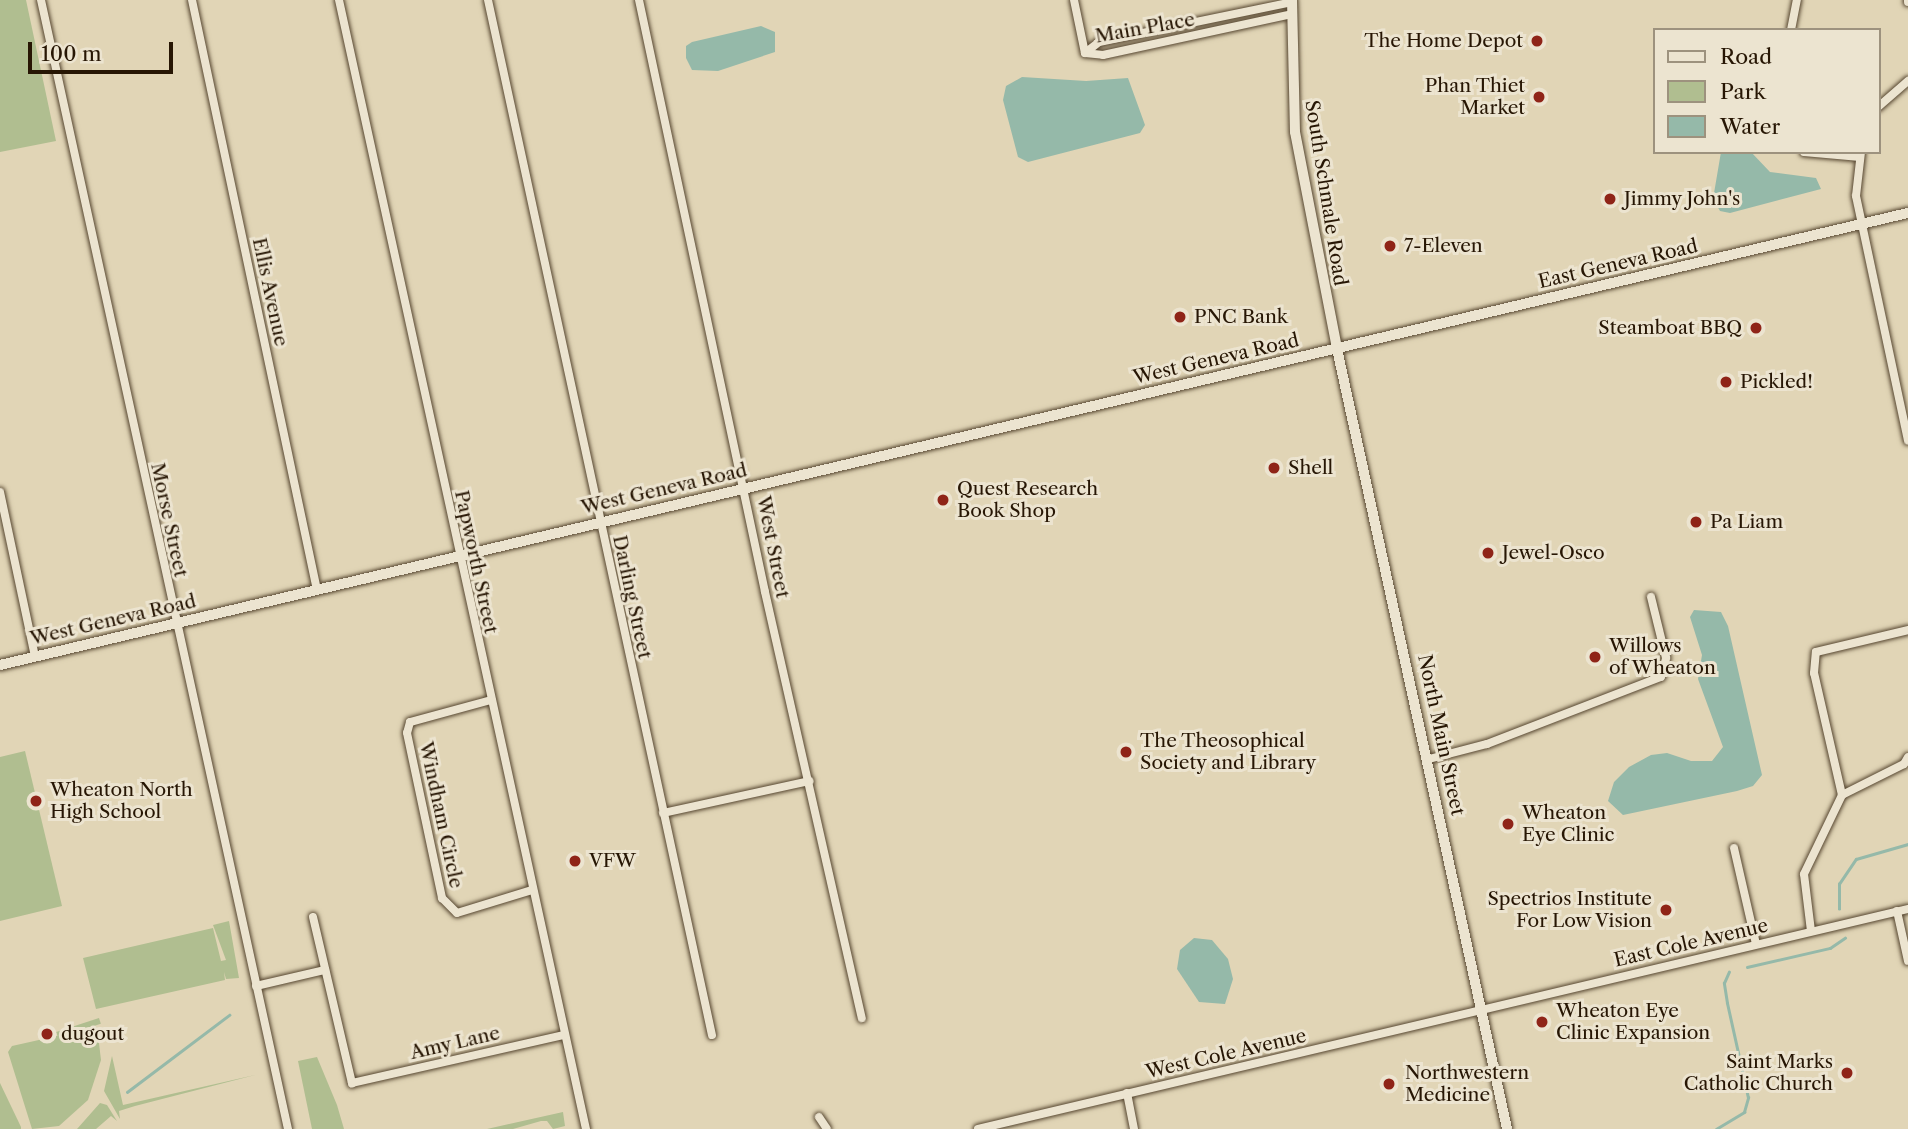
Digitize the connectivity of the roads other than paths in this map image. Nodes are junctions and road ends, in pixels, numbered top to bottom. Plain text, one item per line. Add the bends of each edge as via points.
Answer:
1 (41, 0) edge
2 (192, 0) edge
3 (339, 0) edge
4 (488, 0) edge
5 (639, 0) edge
6 (1074, 0) edge
7 (1797, 0) edge
8 (1292, 1) edge
9 (1292, 14) junction
10 (1791, 28) edge
11 (1086, 53) junction
12 (1908, 81) edge
13 (1880, 105) edge
14 (1841, 154) edge
15 (1860, 155) edge
16 (1908, 213) edge
17 (1862, 225) junction
18 (1337, 349) junction
19 (1908, 441) edge
20 (745, 488) junction
21 (0, 492) edge
22 (600, 522) junction
23 (459, 556) junction
24 (317, 590) junction
25 (1651, 597) dead end
26 (176, 623) junction
27 (1908, 630) edge
28 (35, 656) junction
29 (0, 665) edge
30 (491, 700) junction
31 (1908, 757) edge
32 (1429, 760) junction
33 (810, 781) junction
34 (1842, 795) junction
35 (663, 813) junction
36 (1734, 848) dead end
37 (532, 890) junction
38 (1908, 909) edge
39 (1897, 911) junction
40 (313, 917) dead end
41 (1811, 931) junction
42 (1756, 944) junction
43 (1908, 961) edge
44 (325, 970) junction
45 (256, 986) junction
46 (1482, 1009) junction
47 (862, 1018) dead end
48 (564, 1035) junction
49 (712, 1035) dead end
50 (1127, 1093) junction
51 (819, 1117) dead end
52 (288, 1129) edge
53 (586, 1129) edge
54 (827, 1129) edge
55 (978, 1129) edge
56 (1134, 1129) edge
57 (1507, 1129) edge

1 - 26 street, Morse Street
2 - 24 street, Ellis Avenue
3 - 23 street, Papworth Street
4 - 22 street, Darling Street
5 - 20 street, West Street
6 - 11 street, Main Place
7 - 10 street
8 - 9 main road, South Schmale Road
8 - 11 street, Main Place via 1099,42
9 - 11 street, Main Place via 1103,55
9 - 18 main road, South Schmale Road via 1295,132
12 - 13 street
14 - 15 street
15 - 17 street via 1856,196
16 - 17 main road, East Geneva Road
17 - 18 main road, East Geneva Road
17 - 19 street
18 - 20 main road, West Geneva Road
18 - 32 street, North Main Street
20 - 22 main road, West Geneva Road
20 - 33 street, West Street
21 - 28 street
22 - 23 main road, West Geneva Road
22 - 35 street, Darling Street
23 - 24 main road, West Geneva Road
23 - 30 street, Papworth Street
24 - 26 main road, West Geneva Road
25 - 32 street via 1666,658 1661,677 1487,744
26 - 28 main road, West Geneva Road
26 - 45 street, Morse Street
27 - 34 street via 1816,652 1814,673
28 - 29 main road, West Geneva Road
30 - 37 street, Papworth Street
30 - 37 street, Windham Circle via 410,722 407,733 439,885 445,905 457,913
31 - 34 street via 1904,764
32 - 46 street, North Main Street
33 - 35 street
33 - 47 street, West Street
34 - 41 street via 1804,874
35 - 49 street, Darling Street
36 - 42 street
37 - 48 street, Papworth Street
38 - 39 street, East Cole Avenue
39 - 41 street, East Cole Avenue
39 - 43 street
40 - 44 street
41 - 42 street, East Cole Avenue
42 - 46 street, East Cole Avenue
44 - 45 street
44 - 48 street, Amy Lane via 352,1083
45 - 52 street, Morse Street
46 - 50 street, West Cole Avenue
46 - 57 street, North Main Street
48 - 53 street, Papworth Street
50 - 55 street, West Cole Avenue
50 - 56 street
51 - 54 street

